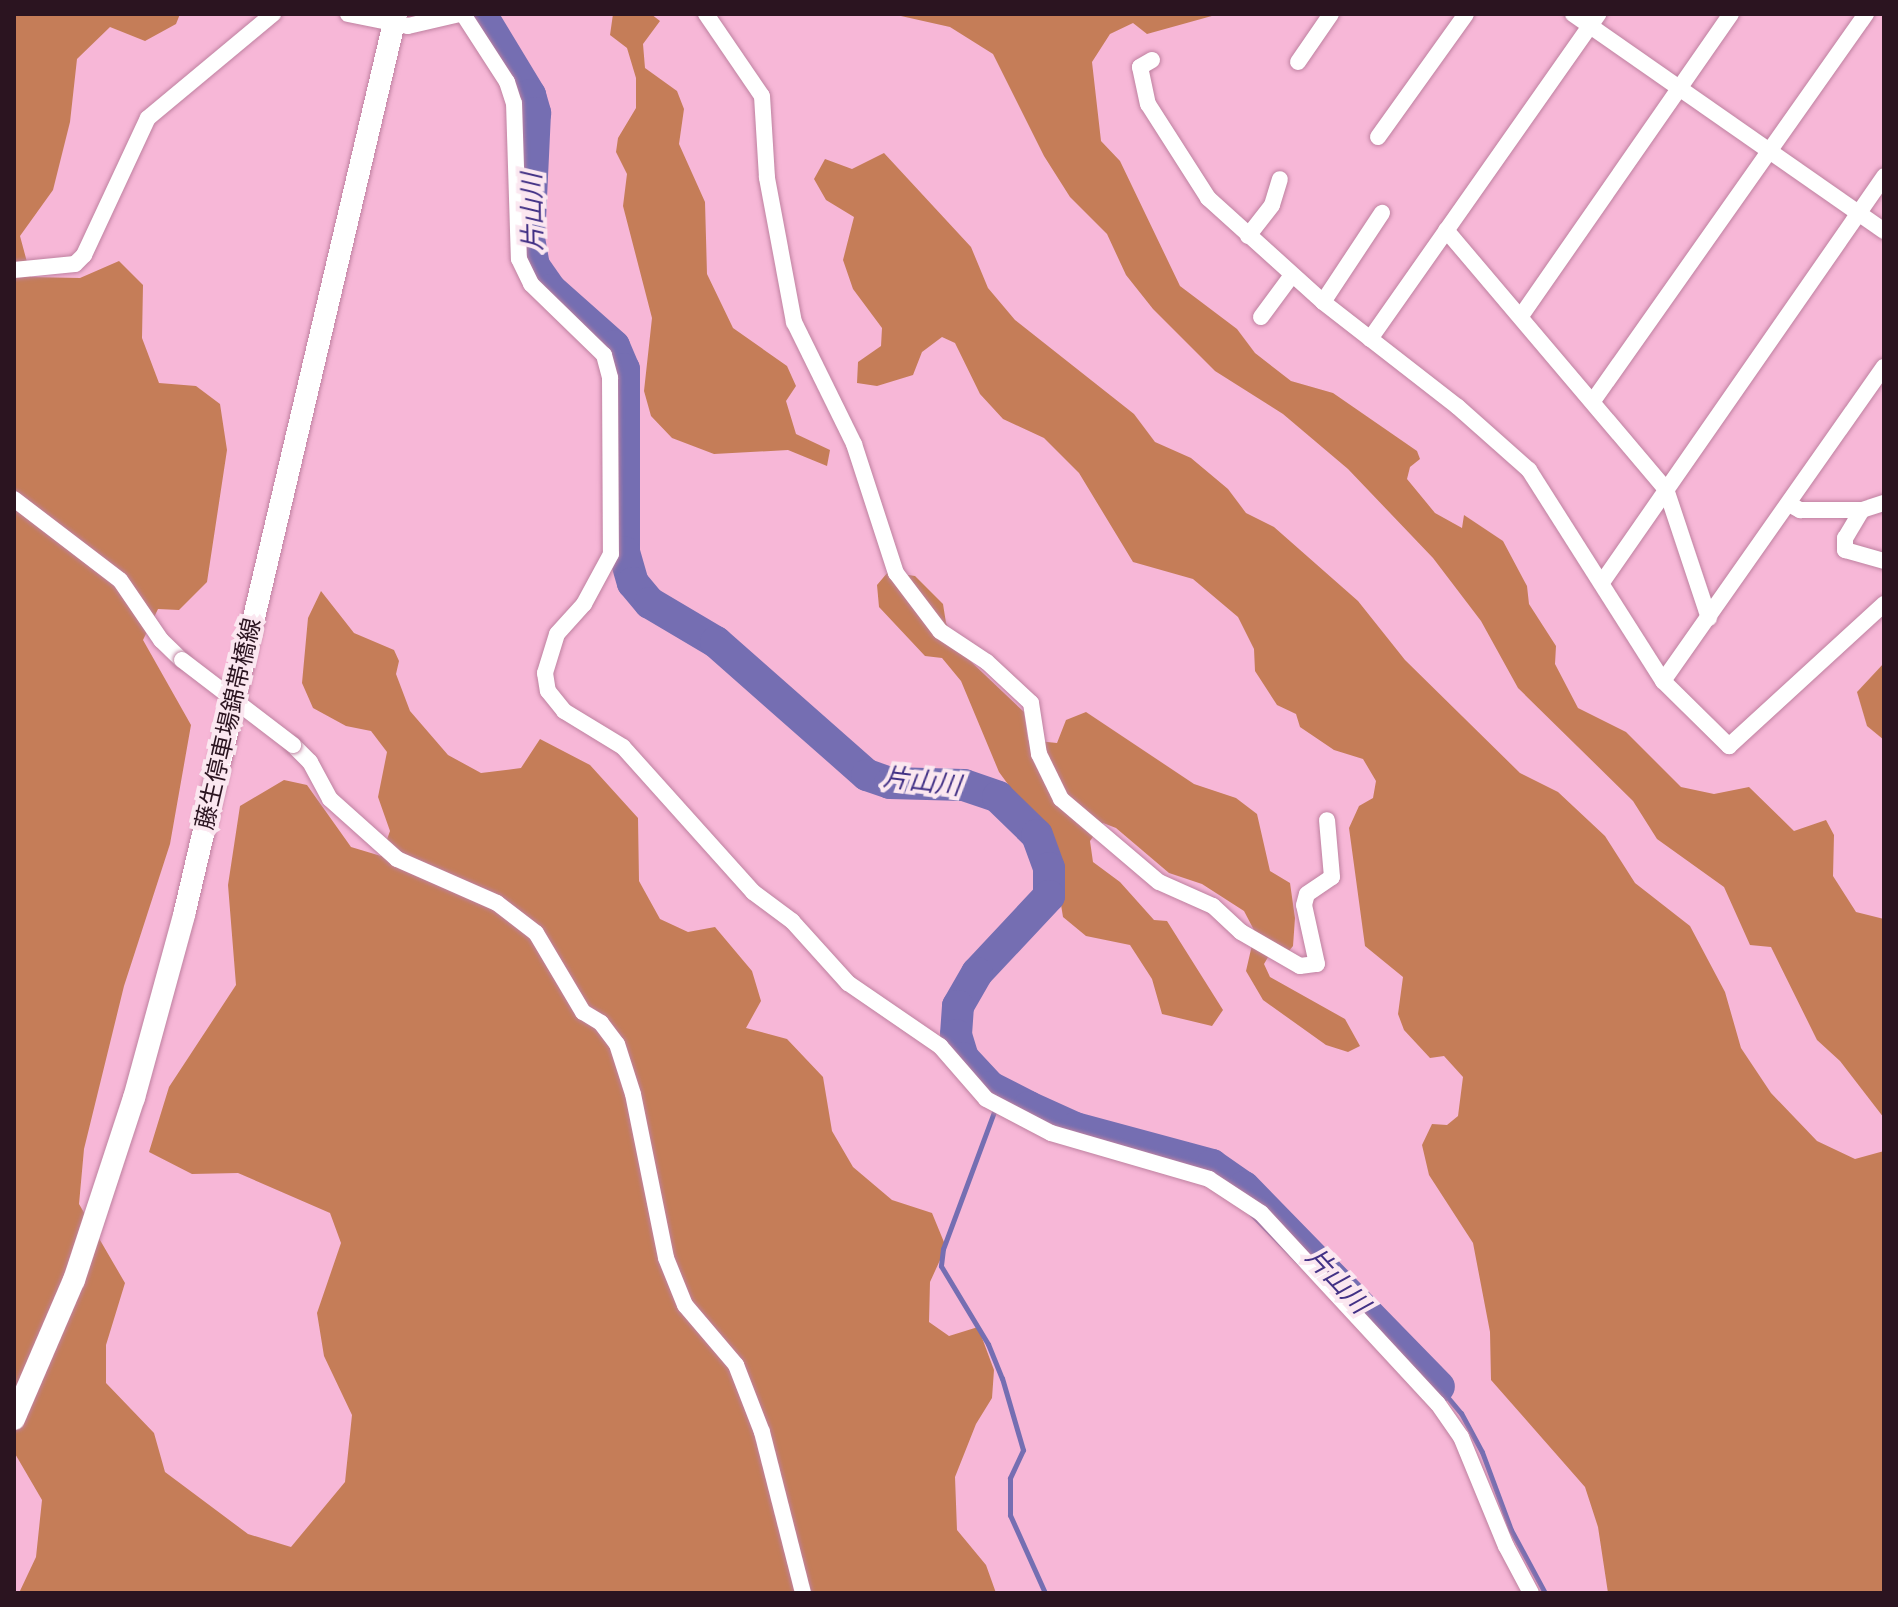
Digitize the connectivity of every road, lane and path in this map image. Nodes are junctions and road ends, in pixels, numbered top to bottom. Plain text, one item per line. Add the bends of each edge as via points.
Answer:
1 (273, 14) edge
2 (348, 14) edge
3 (461, 14) edge
4 (706, 14) edge
5 (1331, 14) edge
6 (1466, 14) edge
7 (1573, 14) edge
8 (1731, 14) edge
9 (1866, 14) edge
10 (395, 19) edge
11 (1593, 20) edge
12 (1152, 60) dead end
13 (1298, 62) dead end
14 (1679, 88) junction
15 (1378, 137) dead end
16 (1769, 150) junction
17 (1884, 176) edge
18 (1280, 179) dead end
19 (1858, 212) junction
20 (1382, 213) dead end
21 (1446, 230) junction
22 (1884, 231) edge
23 (1248, 236) junction
24 (14, 270) edge
25 (1292, 275) junction
26 (1323, 302) junction
27 (1521, 316) junction
28 (1261, 317) dead end
29 (1370, 339) junction
30 (1884, 367) edge
31 (1593, 401) junction
32 (1666, 489) junction
33 (14, 499) edge
34 (1884, 503) edge
35 (1789, 504) junction
36 (1862, 510) junction
37 (1884, 561) edge
38 (1603, 581) junction
39 (1884, 604) edge
40 (1709, 618) junction
41 (1663, 681) junction
42 (1327, 820) dead end
43 (14, 1419) edge
44 (803, 1593) edge
45 (1531, 1593) edge

1 - 24 street via 148,118 84,255 75,264
2 - 10 street
3 - 10 street via 427,25
3 - 45 street via 507,82 514,103 519,259 531,284 604,355 610,378 611,554 584,604 548,653 548,691 564,711 623,747 753,892 792,921 848,983 940,1046 986,1099 1051,1133 1209,1179 1261,1213 1438,1404 1461,1437
4 - 42 street via 762,96 767,178 794,322 854,444 896,573 940,631 987,662 1031,703 1039,754 1061,799 1159,882 1213,906 1289,963 1313,967 1317,959 1304,905 1307,894 1332,877
5 - 13 street
6 - 15 street
7 - 11 street
8 - 14 street
9 - 16 street
10 - 43 main road, 藤生停車場錦帯橋線 via 184,915 134,1098 74,1280
11 - 14 street
11 - 21 street
12 - 23 street via 1140,67 1148,104 1208,198
14 - 16 street
14 - 27 street
16 - 19 street
16 - 31 street
17 - 19 street
18 - 23 street via 1272,205
19 - 22 street
19 - 32 street
20 - 26 street
21 - 27 street
21 - 29 street
23 - 25 street
25 - 26 street
25 - 28 street
26 - 29 street
27 - 31 street
29 - 38 street via 1529,470
30 - 35 street
31 - 32 street
32 - 38 street
32 - 40 street
33 - 44 street, bridge via 120,580 161,640 293,745 310,762 330,799 397,859 497,903 536,933 583,1012 601,1023 617,1044 666,1258 685,1305 736,1365 762,1432
34 - 36 street
35 - 36 street via 1800,510
35 - 40 street
36 - 37 street via 1845,538 1845,550
38 - 41 street
39 - 41 street via 1729,746
40 - 41 street

